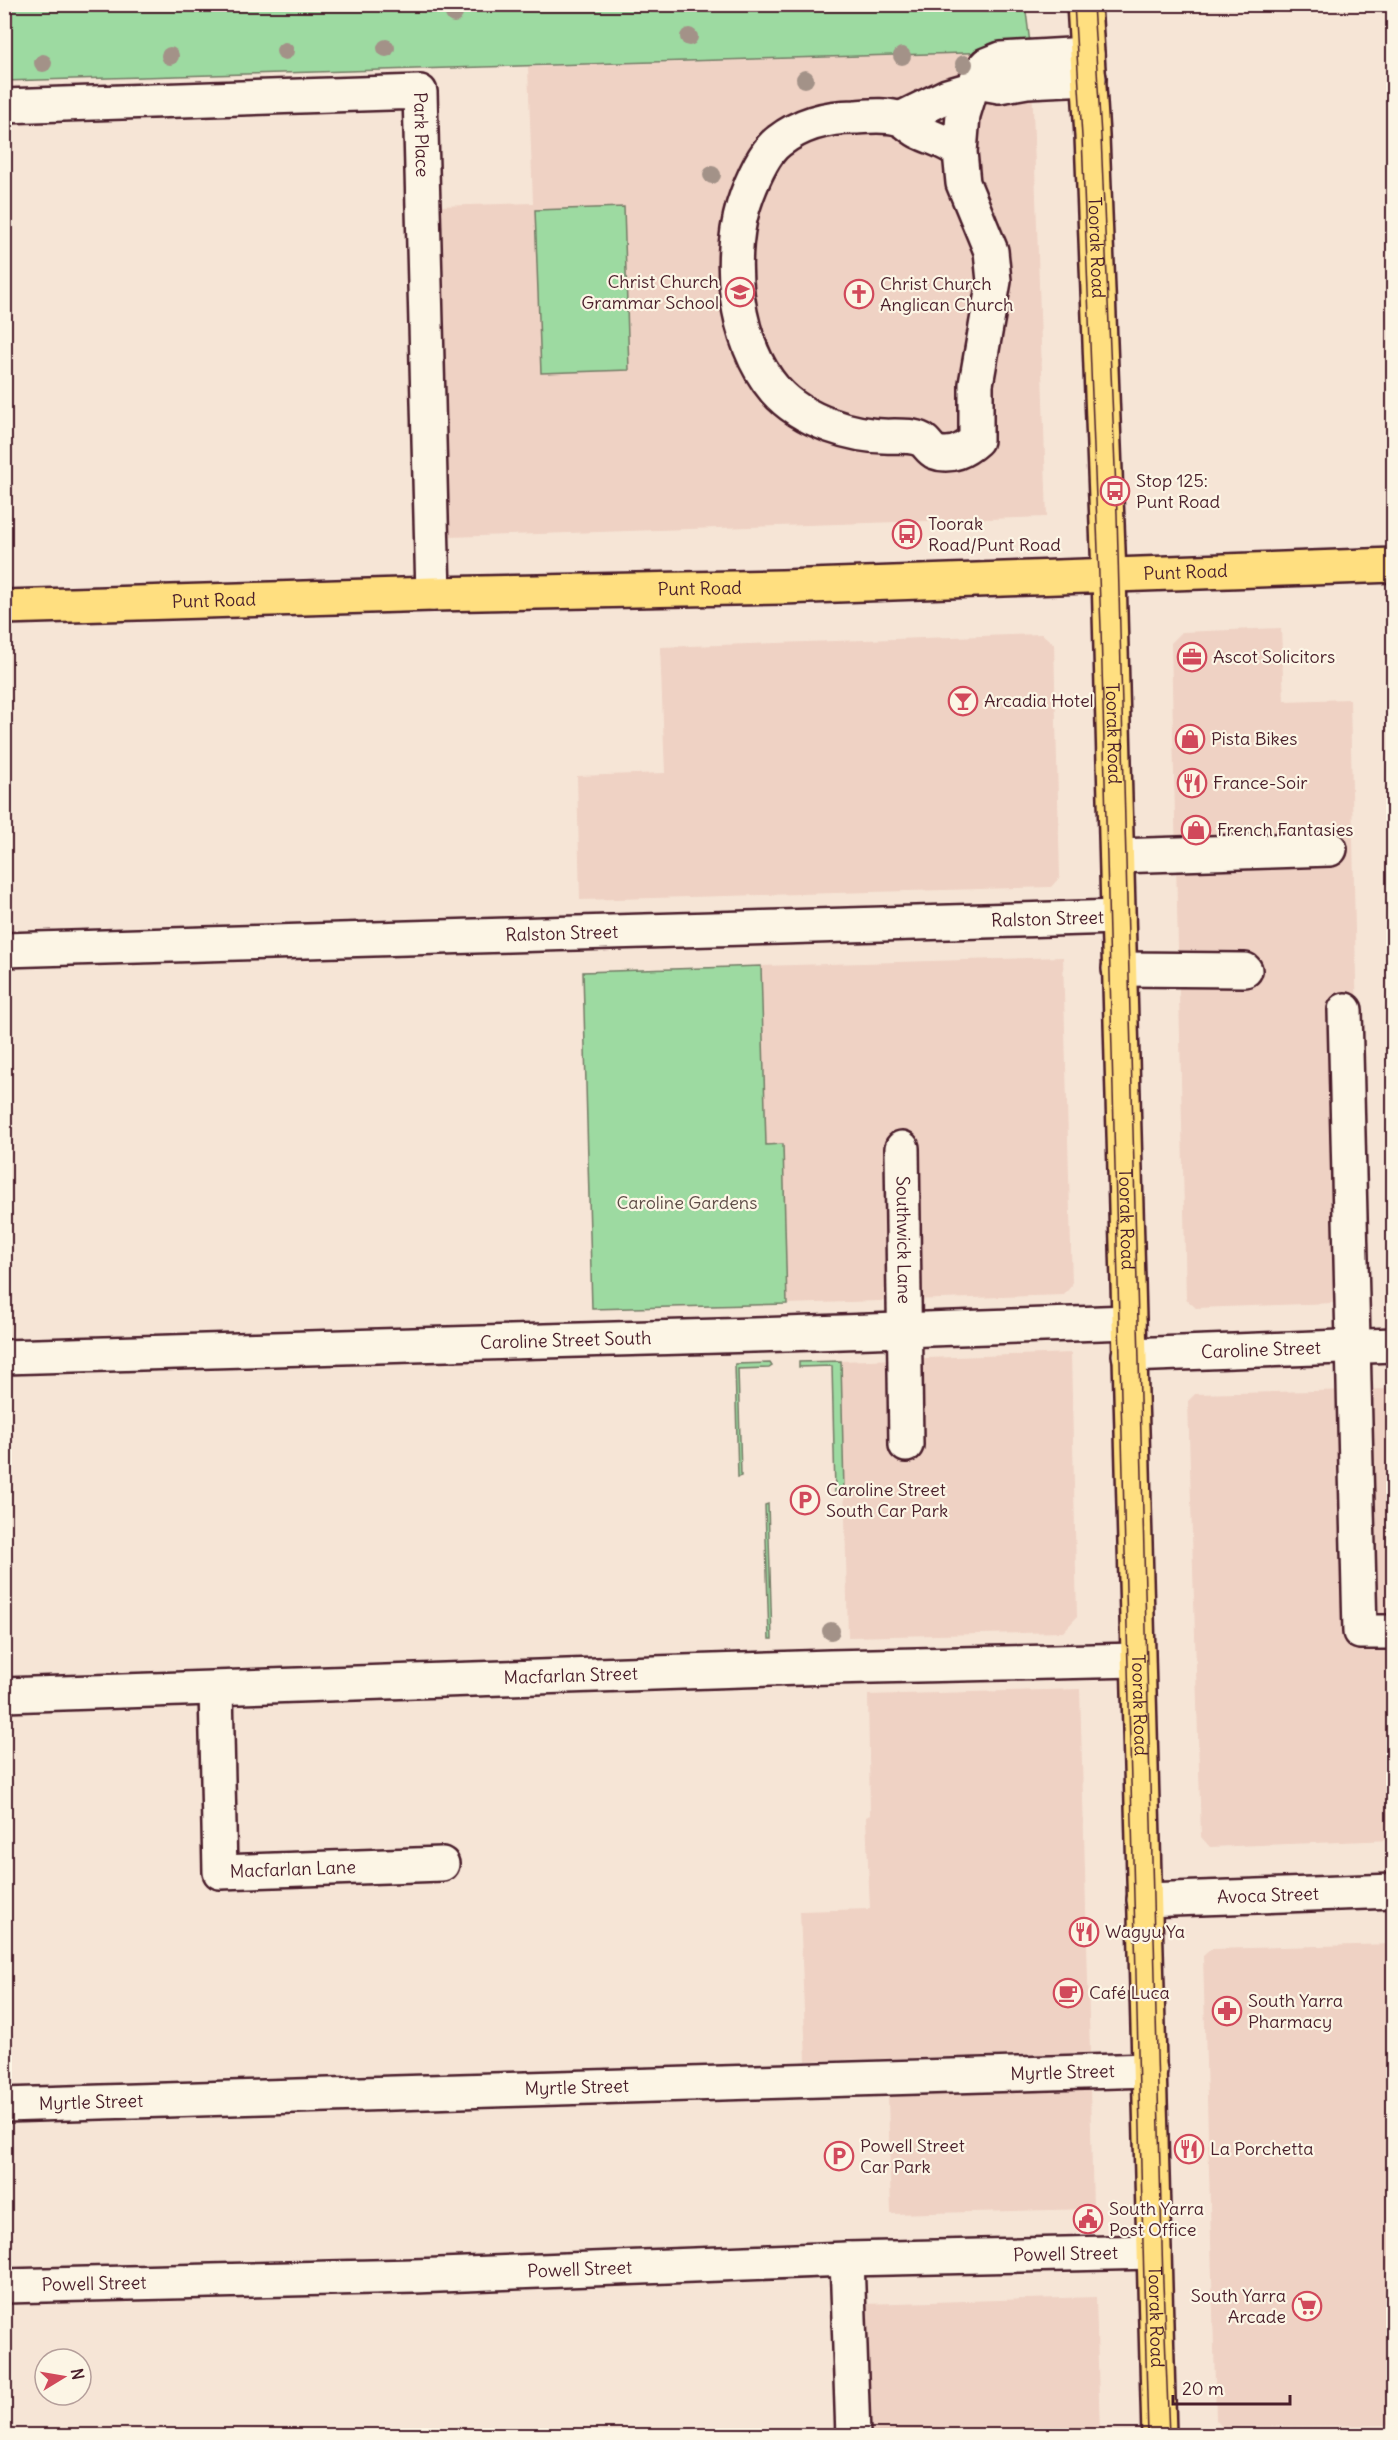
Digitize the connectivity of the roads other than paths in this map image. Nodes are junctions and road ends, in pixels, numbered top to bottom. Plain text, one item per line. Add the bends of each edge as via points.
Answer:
1 (1084, 4) edge
2 (1088, 66) junction
3 (974, 86) junction
4 (4, 106) edge
5 (900, 119) junction
6 (960, 152) junction
7 (1394, 566) edge
8 (1109, 575) junction
9 (433, 594) junction
10 (4, 607) edge
11 (1330, 849) dead end
12 (1117, 856) junction
13 (1118, 917) junction
14 (4, 950) edge
15 (1119, 969) junction
16 (1245, 970) dead end
17 (1345, 1010) dead end
18 (902, 1148) dead end
19 (1129, 1322) junction
20 (905, 1330) junction
21 (1394, 1345) edge
22 (1355, 1346) junction
23 (1129, 1355) junction
24 (4, 1357) edge
25 (906, 1445) dead end
26 (1394, 1632) edge
27 (1137, 1660) junction
28 (216, 1689) junction
29 (4, 1695) edge
30 (442, 1864) dead end
31 (1394, 1891) edge
32 (1144, 1900) junction
33 (1150, 2070) junction
34 (4, 2105) edge
35 (1154, 2252) junction
36 (847, 2259) junction
37 (4, 2286) edge
38 (853, 2436) edge
39 (1159, 2436) edge

1 - 2 main road, Toorak Road
2 - 3 street via 1001,59 986,65
2 - 8 main road, Toorak Road
3 - 5 street
3 - 6 street via 963,115
4 - 9 street, Park Place via 420,92
5 - 6 street
5 - 6 street via 837,116 808,124 777,142 754,175 740,215 737,291 743,326 755,359 776,391 832,428 879,437 905,436 923,441 934,452 950,455 976,440 976,384 994,281 991,251 963,183
7 - 8 main road, Punt Road
8 - 9 main road, Punt Road
8 - 12 main road, Toorak Road
9 - 10 main road, Punt Road
11 - 12 street
12 - 13 main road, Toorak Road
13 - 14 street, Ralston Street
13 - 15 main road, Toorak Road
15 - 16 street
15 - 19 main road, Toorak Road
17 - 22 street
18 - 20 street, Southwick Lane
19 - 20 street, Caroline Street South
19 - 23 main road, Toorak Road
20 - 24 street, Caroline Street South
20 - 25 street, Southwick Lane
21 - 22 street, Caroline Street
22 - 23 street, Caroline Street
22 - 26 street via 1360,1632
23 - 27 main road, Toorak Road
27 - 28 street, Macfarlan Street
27 - 32 main road, Toorak Road
28 - 29 street, Macfarlan Street
28 - 30 street, Macfarlan Lane via 220,1872
31 - 32 street, Avoca Street
32 - 33 main road, Toorak Road
33 - 34 street, Myrtle Street
33 - 35 main road, Toorak Road
35 - 36 street, Powell Street
35 - 39 main road, Toorak Road
36 - 37 street, Powell Street
36 - 38 street

